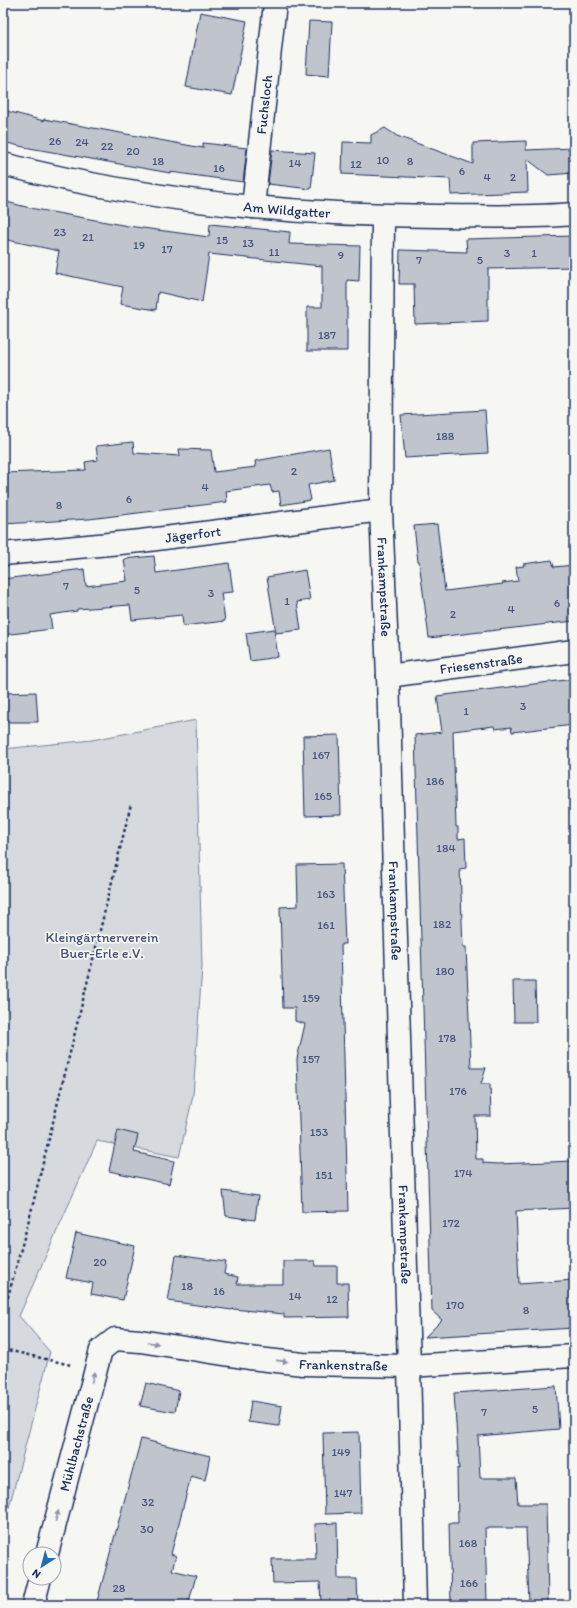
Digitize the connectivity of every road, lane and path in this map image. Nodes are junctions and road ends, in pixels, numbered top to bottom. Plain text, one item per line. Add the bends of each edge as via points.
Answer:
1 (275, 3) edge
2 (3, 164) edge
3 (252, 206) junction
4 (574, 214) edge
5 (383, 216) junction
6 (381, 510) junction
7 (3, 554) edge
8 (574, 651) edge
9 (388, 676) junction
10 (131, 804) dead end
11 (3, 1315) edge
12 (114, 1339) joint
13 (3, 1349) edge
14 (574, 1356) edge
15 (409, 1366) junction
16 (95, 1370) junction
17 (49, 1546) edge
18 (38, 1586) edge
19 (33, 1605) edge
20 (415, 1605) edge

1 - 3 street, Fuchsloch
2 - 3 street, Am Wildgatter via 40,174 161,196
3 - 5 street, Am Wildgatter
4 - 5 street, Am Wildgatter via 546,217
5 - 6 street, Frankampstraße
6 - 7 street, Jägerfort via 141,541
6 - 9 street, Frankampstraße
8 - 9 street, Friesenstraße
9 - 15 street, Frankampstraße
10 - 11 path via 31,1212
12 -> 15 street, Frankenstraße via 303,1364
12 - 16 street, Mühlbachstraße via 101,1350
13 - 16 path
14 - 15 street, Frankenstraße
15 - 20 street, Frankampstraße
17 -> 16 street, Mühlbachstraße
18 - 19 street

